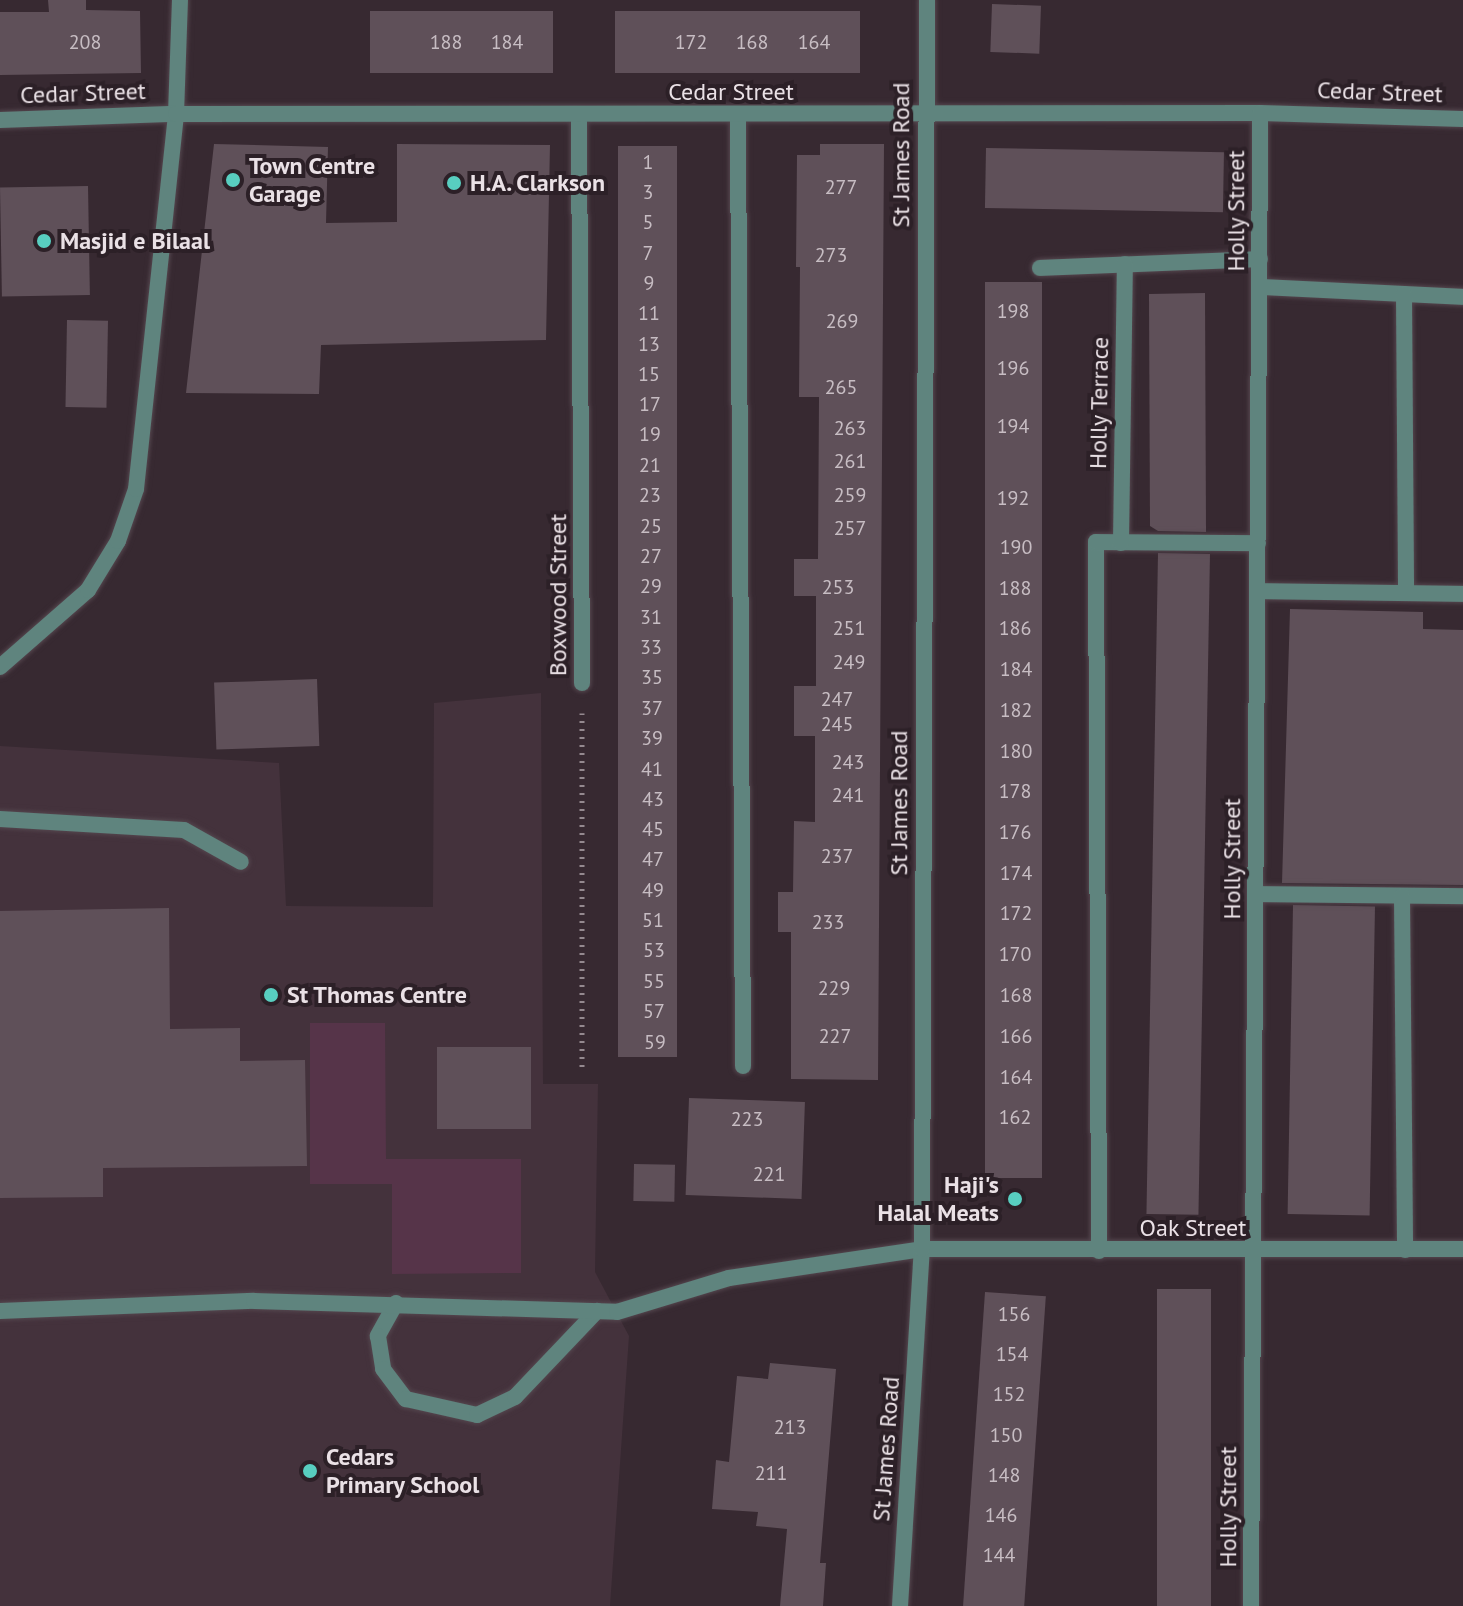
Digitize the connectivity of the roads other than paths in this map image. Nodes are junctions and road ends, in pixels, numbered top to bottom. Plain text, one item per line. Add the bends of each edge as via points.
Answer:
1 (180, 0) edge
2 (927, 0) edge
3 (1260, 113) junction
4 (176, 114) junction
5 (924, 114) junction
6 (738, 116) junction
7 (579, 117) junction
8 (1463, 119) edge
9 (0, 120) edge
10 (1260, 259) junction
11 (1125, 264) junction
12 (1040, 268) dead end
13 (1260, 287) junction
14 (1404, 294) junction
15 (1463, 297) edge
16 (1121, 543) junction
17 (1258, 543) junction
18 (1258, 591) junction
19 (1406, 593) junction
20 (1463, 594) edge
21 (0, 667) edge
22 (582, 683) road end
23 (0, 819) edge
24 (241, 862) dead end
25 (1256, 894) junction
26 (1402, 896) junction
27 (1463, 896) edge
28 (743, 1066) dead end
29 (922, 1249) junction
30 (1463, 1249) edge
31 (1405, 1250) junction
32 (1099, 1251) junction
33 (1254, 1252) junction
34 (396, 1303) junction
35 (0, 1311) edge
36 (597, 1311) junction
37 (900, 1606) edge
38 (1251, 1606) edge

1 - 4 street
2 - 5 street, St James Road
3 - 5 street, Cedar Street
3 - 8 street, Cedar Street
3 - 10 street, Holly Street
4 - 7 street, Cedar Street
4 - 9 street, Cedar Street
4 - 21 street via 136,489 118,541 88,590
5 - 6 street, Cedar Street
5 - 29 street, St James Road
6 - 7 street, Cedar Street
6 - 28 street
7 - 22 street, Boxwood Street
10 - 11 street
10 - 13 street, Holly Street
11 - 12 street
11 - 16 street, Holly Terrace
13 - 14 street
13 - 17 street, Holly Street
14 - 15 street
14 - 19 street
16 - 17 street
16 - 32 street via 1096,542
17 - 18 street, Holly Street
18 - 19 street
18 - 25 street, Holly Street
19 - 20 street
23 - 24 street via 184,830
25 - 26 street
25 - 33 street, Holly Street
26 - 27 street
26 - 31 street
29 - 32 street, Oak Street
29 - 36 street, Oak Street via 729,1278 617,1312
29 - 37 street, St James Road
30 - 31 street, Oak Street
31 - 33 street, Oak Street
32 - 33 street, Oak Street
33 - 38 street, Holly Street
34 - 35 street, Oak Street via 254,1301
34 - 36 street, Oak Street
34 - 36 street via 378,1336 383,1369 406,1399 477,1415 515,1397

